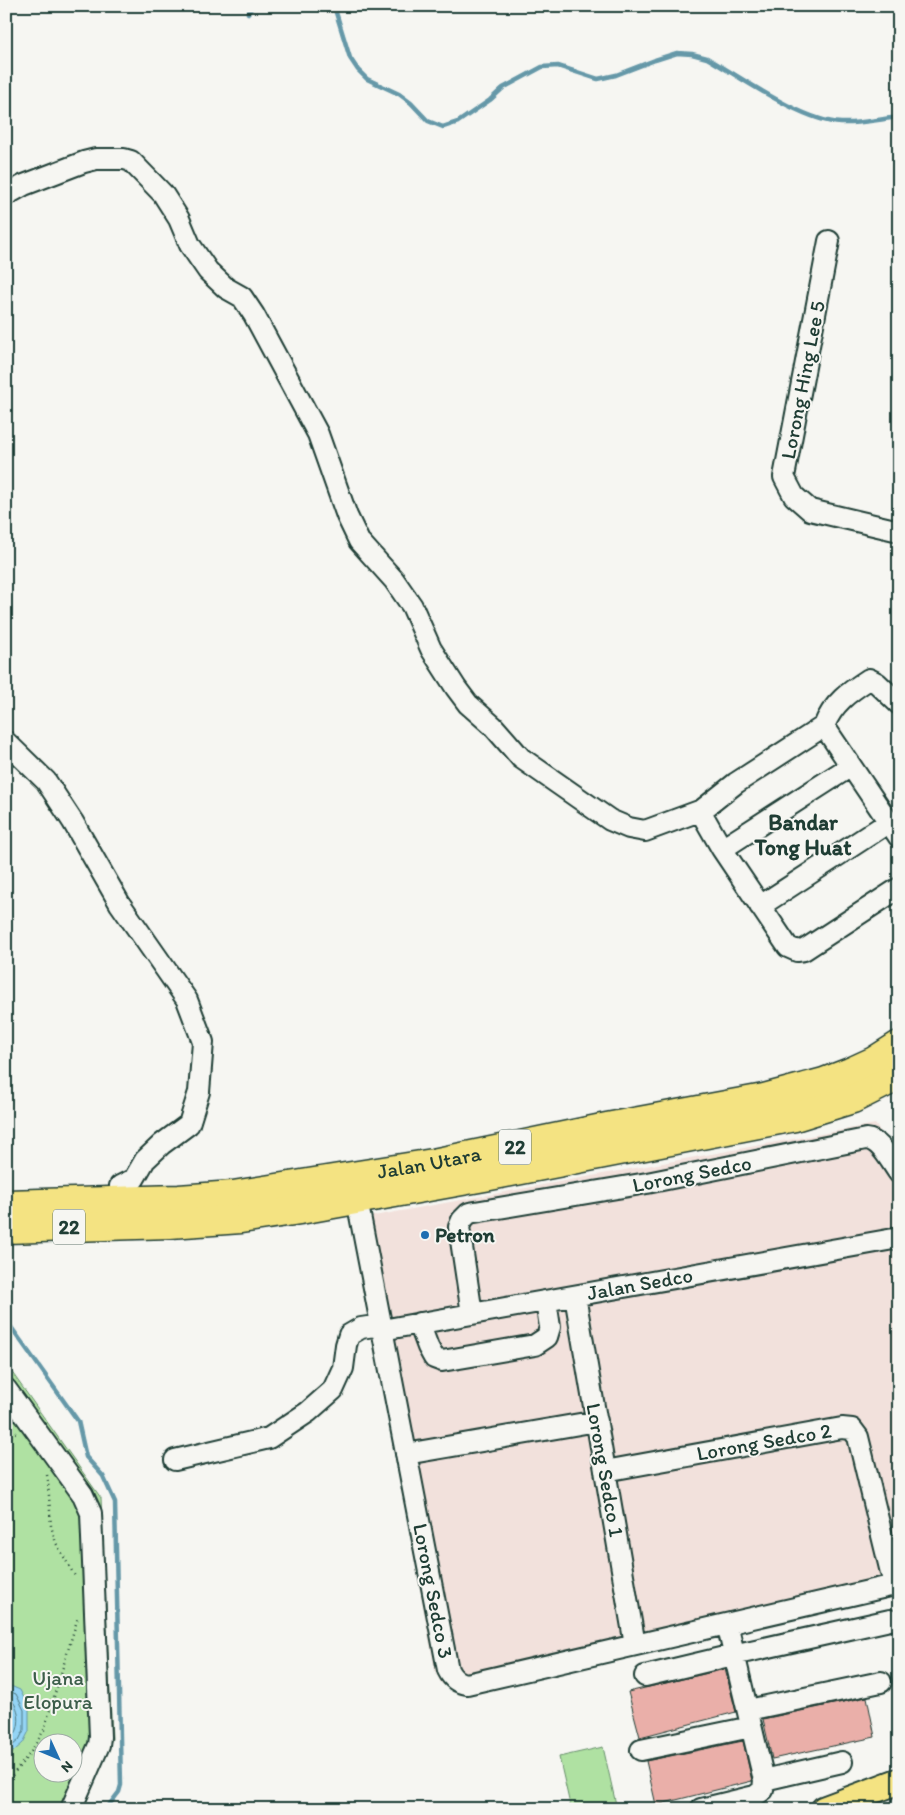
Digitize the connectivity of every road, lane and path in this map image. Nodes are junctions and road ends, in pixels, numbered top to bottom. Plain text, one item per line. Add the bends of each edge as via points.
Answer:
1 (6, 195) edge
2 (829, 241) dead end
3 (899, 531) edge
4 (899, 704) edge
5 (824, 726) junction
6 (6, 742) edge
7 (852, 766) junction
8 (702, 810) junction
9 (894, 830) edge
10 (722, 849) junction
11 (899, 888) edge
12 (760, 906) junction
13 (899, 1045) edge
14 (899, 1076) edge
15 (899, 1173) edge
16 (6, 1190) edge
17 (120, 1194) junction
18 (357, 1200) junction
19 (6, 1204) edge
20 (300, 1210) junction
21 (6, 1229) edge
22 (899, 1238) edge
23 (575, 1296) junction
24 (546, 1301) junction
25 (472, 1314) junction
26 (419, 1323) junction
27 (382, 1327) junction
28 (6, 1389) edge
29 (597, 1421) junction
30 (6, 1429) edge
31 (20, 1436) dead end
32 (406, 1454) junction
33 (175, 1460) dead end
34 (44, 1468) dead end
35 (605, 1470) junction
36 (896, 1585) edge
37 (79, 1586) dead end
38 (80, 1610) dead end
39 (890, 1620) dead end
40 (727, 1624) junction
41 (635, 1645) junction
42 (733, 1655) junction
43 (645, 1676) dead end
44 (881, 1682) dead end
45 (750, 1718) junction
46 (641, 1750) dead end
47 (842, 1762) dead end
48 (764, 1780) junction
49 (899, 1781) edge
50 (6, 1783) edge
51 (71, 1809) edge
52 (701, 1809) edge
53 (824, 1809) edge

1 - 8 street via 24,185 96,159 124,159 136,165 163,194 208,271 226,288 242,297 318,434 359,541 412,606 431,650 468,704 521,758 610,820 645,831
2 - 3 street, Lorong Hing Lee 5 via 784,477 794,496 810,510
4 - 5 street via 869,679 830,711
5 - 7 street
5 - 8 street via 736,782
6 - 17 street via 46,782 73,822 120,904 187,1000 203,1042 199,1092 189,1124 145,1160
7 - 9 street
7 - 10 street
8 - 10 street
9 - 12 street
10 - 12 street
11 - 12 street via 804,950 797,951 788,948
13 - 17 highway, Jalan Utara / 22 via 850,1072 764,1098 433,1163 233,1195
14 - 18 highway, Jalan Utara / 22 via 853,1099 795,1117
15 - 25 street, Lorong Sedco via 877,1143 866,1139 647,1183 469,1213 459,1227
16 - 17 highway
17 - 19 highway, Jalan Utara / 22
17 - 20 highway via 123,1213 131,1216 245,1208
18 - 20 highway, Jalan Utara / 22
18 - 27 street, Lorong Sedco 3
20 - 21 highway, Jalan Utara / 22 via 241,1219 170,1224
22 - 23 street, Jalan Sedco
23 - 24 street, Jalan Sedco
23 - 29 street, Lorong Sedco 1
24 - 25 street, Jalan Sedco
24 - 26 street via 550,1327 547,1338 535,1344 442,1361 434,1358
25 - 26 street, Jalan Sedco
26 - 27 street, Jalan Sedco
27 - 32 street, Lorong Sedco 3
27 - 33 street, Jalan Sedco via 361,1328 349,1335 343,1368 333,1390 308,1412 269,1438
28 - 51 street via 83,1495 91,1513 100,1737
29 - 32 street
29 - 35 street, Lorong Sedco 1
30 - 31 path
32 - 41 street, Lorong Sedco 3 via 450,1676 467,1684
34 - 37 path via 56,1543
35 - 36 street, Lorong Sedco 2 via 842,1428 852,1429 858,1437
35 - 41 street, Lorong Sedco 1
36 - 40 street, Lorong Sedco 3
38 - 50 path via 44,1730
39 - 42 street
40 - 41 street, Lorong Sedco 3
40 - 42 street
42 - 43 street
42 - 45 street
44 - 45 street
45 - 46 street
45 - 48 street
47 - 48 street
48 - 52 street via 763,1790 755,1796
49 - 53 main road

